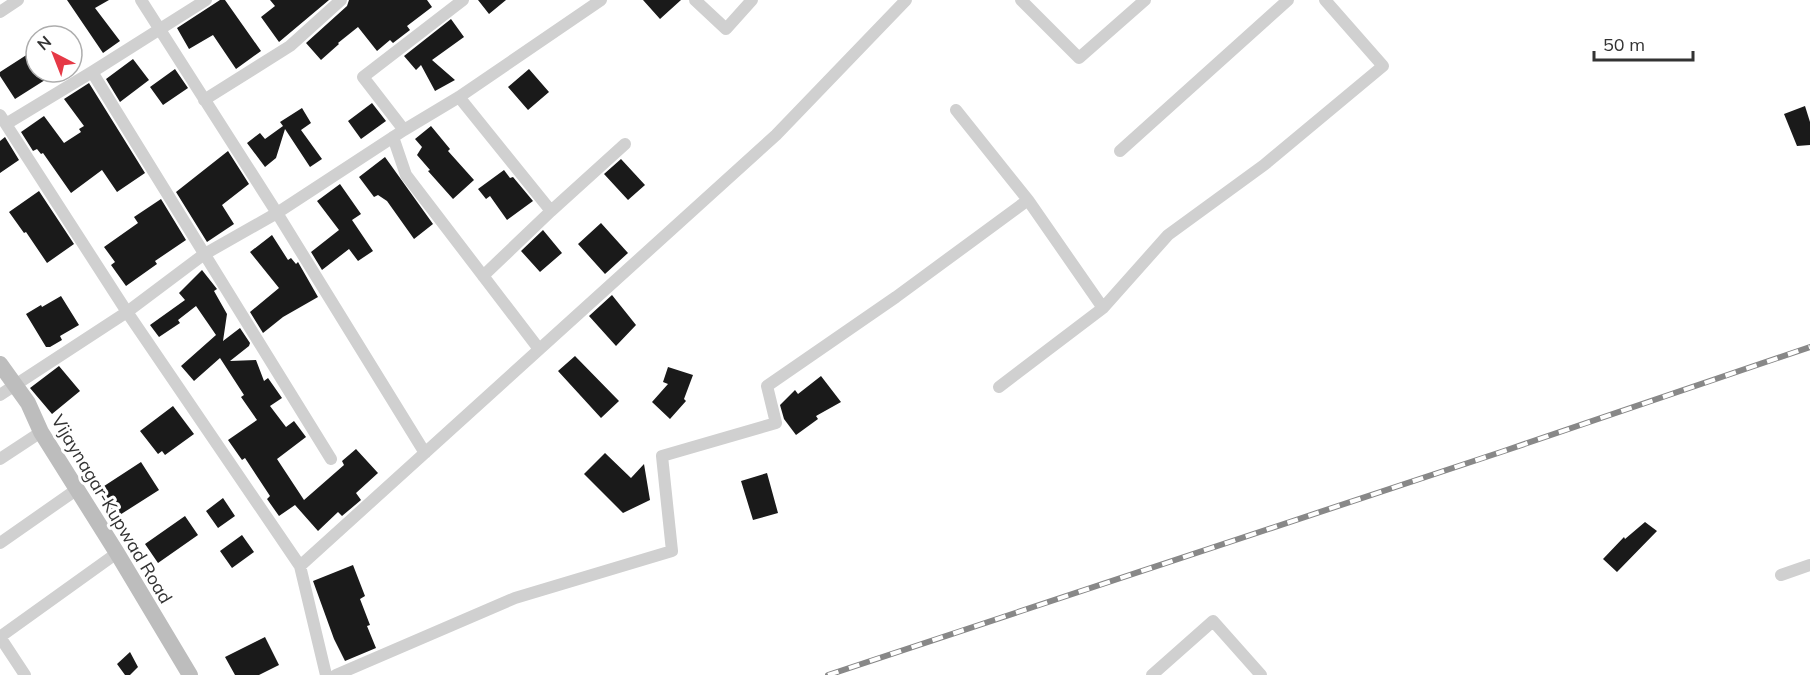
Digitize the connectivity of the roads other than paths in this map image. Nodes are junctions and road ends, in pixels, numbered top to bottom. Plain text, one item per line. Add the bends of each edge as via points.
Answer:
1 (18, 0) edge
2 (141, 0) edge
3 (206, 0) edge
4 (341, 0) edge
5 (463, 0) edge
6 (601, 0) edge
7 (695, 0) edge
8 (752, 0) edge
9 (906, 0) edge
10 (1021, 0) edge
11 (1145, 0) edge
12 (1288, 0) edge
13 (1325, 0) edge
14 (0, 12) edge
15 (160, 29) junction
16 (92, 72) junction
17 (459, 97) junction
18 (204, 100) junction
19 (956, 110) dead end
20 (3, 120) edge
21 (404, 130) junction
22 (393, 137) junction
23 (625, 144) dead end
24 (1119, 151) dead end
25 (1028, 200) junction
26 (551, 211) junction
27 (277, 213) junction
28 (203, 255) junction
29 (483, 276) junction
30 (1103, 308) junction
31 (127, 312) junction
32 (539, 349) junction
33 (0, 364) edge
34 (16, 384) junction
35 (999, 387) dead end
36 (0, 395) edge
37 (41, 432) junction
38 (425, 453) junction
39 (0, 459) edge
40 (331, 459) dead end
41 (76, 490) junction
42 (0, 543) edge
43 (117, 553) junction
44 (1810, 565) edge
45 (300, 566) junction
46 (1781, 575) dead end
47 (0, 637) edge
48 (25, 675) edge
49 (190, 675) edge
50 (326, 675) edge
51 (336, 675) edge
52 (1152, 675) edge
53 (1261, 675) edge

1 - 14 street
2 - 15 street
3 - 15 street
4 - 18 street via 290,46
5 - 21 street via 363,77
6 - 17 street
7 - 8 street via 726,29
9 - 32 street via 776,135
10 - 11 street via 1080,58
12 - 24 street
13 - 30 street via 1383,66 1264,165 1168,236
15 - 16 street
15 - 18 street
16 - 20 street
16 - 28 street
17 - 21 street
17 - 26 street
18 - 27 street
19 - 25 street
20 - 31 street
21 - 22 street
22 - 27 street
22 - 29 street via 406,175
23 - 26 street
25 - 30 street
25 - 51 street via 767,386 776,423 662,456 672,551 515,598
26 - 29 street
27 - 28 street
27 - 38 street
28 - 31 street
28 - 40 street
29 - 32 street
30 - 35 street
31 - 34 street
31 - 45 street
32 - 38 street
33 - 34 street, Vijaynagar-Kupwad Road
34 - 36 street
34 - 37 street, Vijaynagar-Kupwad Road
37 - 39 street
37 - 41 street, Vijaynagar-Kupwad Road
38 - 45 street
41 - 42 street
41 - 43 street, Vijaynagar-Kupwad Road
43 - 47 street
43 - 49 street, Vijaynagar-Kupwad Road
44 - 46 street
45 - 50 street
47 - 48 street
52 - 53 street via 1213,621

